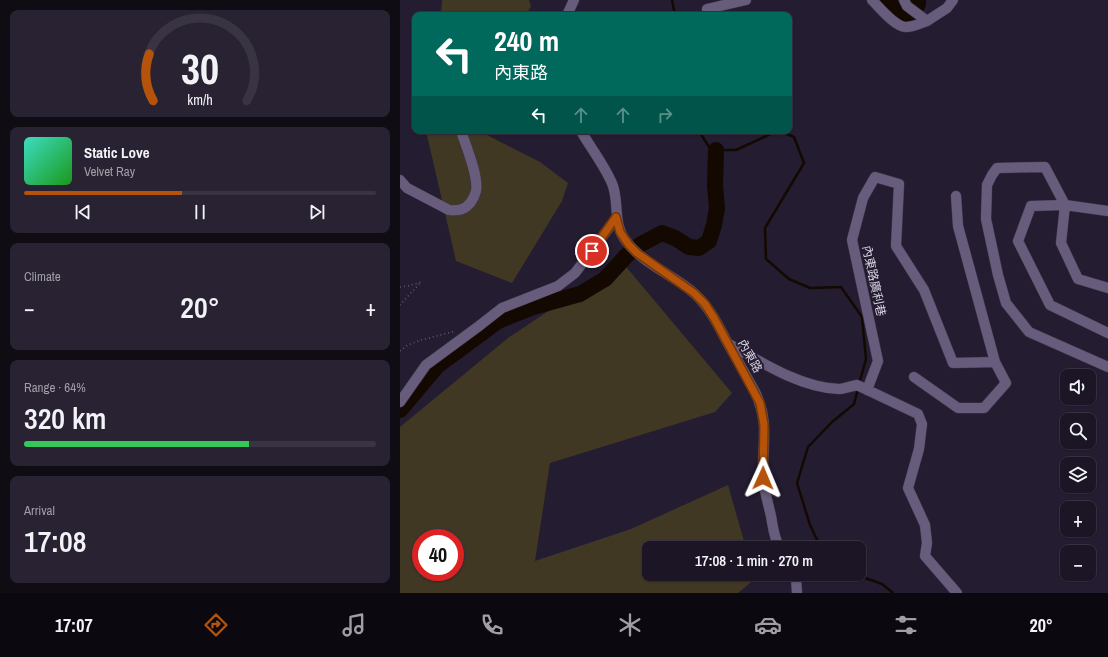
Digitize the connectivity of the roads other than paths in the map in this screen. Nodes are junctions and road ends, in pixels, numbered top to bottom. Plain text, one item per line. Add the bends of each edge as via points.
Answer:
1 (574, 0) edge
2 (746, 0) edge
3 (872, 0) edge
4 (953, 0) edge
5 (907, 2) edge
6 (568, 12) edge
7 (708, 12) edge
8 (927, 21) junction
9 (462, 134) edge
10 (583, 134) edge
11 (400, 180) edge
12 (956, 196) dead end
13 (1065, 206) junction
14 (1108, 211) edge
15 (616, 217) junction
16 (1108, 288) edge
17 (1108, 333) edge
18 (728, 343) junction
19 (995, 362) junction
20 (1108, 367) edge
21 (914, 377) dead end
22 (867, 390) junction
23 (400, 402) edge
24 (776, 541) edge
25 (796, 581) edge
26 (797, 593) edge
27 (957, 593) edge

1 - 6 street
2 - 7 street via 707,9
3 - 8 street via 900,26 906,27
4 - 8 street
5 - 8 street
9 - 11 street via 476,186 474,198 467,207 456,211 449,210 407,188
10 - 15 street, 內東路 via 612,185 616,197
12 - 19 street via 958,226
13 - 14 street
13 - 16 street via 1061,243 1078,279
13 - 17 street via 1031,206 1018,240 1050,305
13 - 20 street via 1044,167 997,168 986,186 986,219 998,275 1006,303 1029,332
15 - 18 street, 內東路 via 620,232 629,245 694,293 705,304
15 - 23 street via 575,273 558,286 502,308 426,365
18 - 22 street via 770,367 816,386 840,389 856,385
18 - 24 street, 內東路 via 755,392 763,415 763,478
19 - 21 street via 1006,382 984,408 958,408
19 - 22 street, 內東路廣利巷 via 952,364 924,290 896,246 899,184 875,177 863,198 852,240 878,361
22 - 27 street via 918,414 922,424 919,449 908,488 925,525 925,556
25 - 26 street

